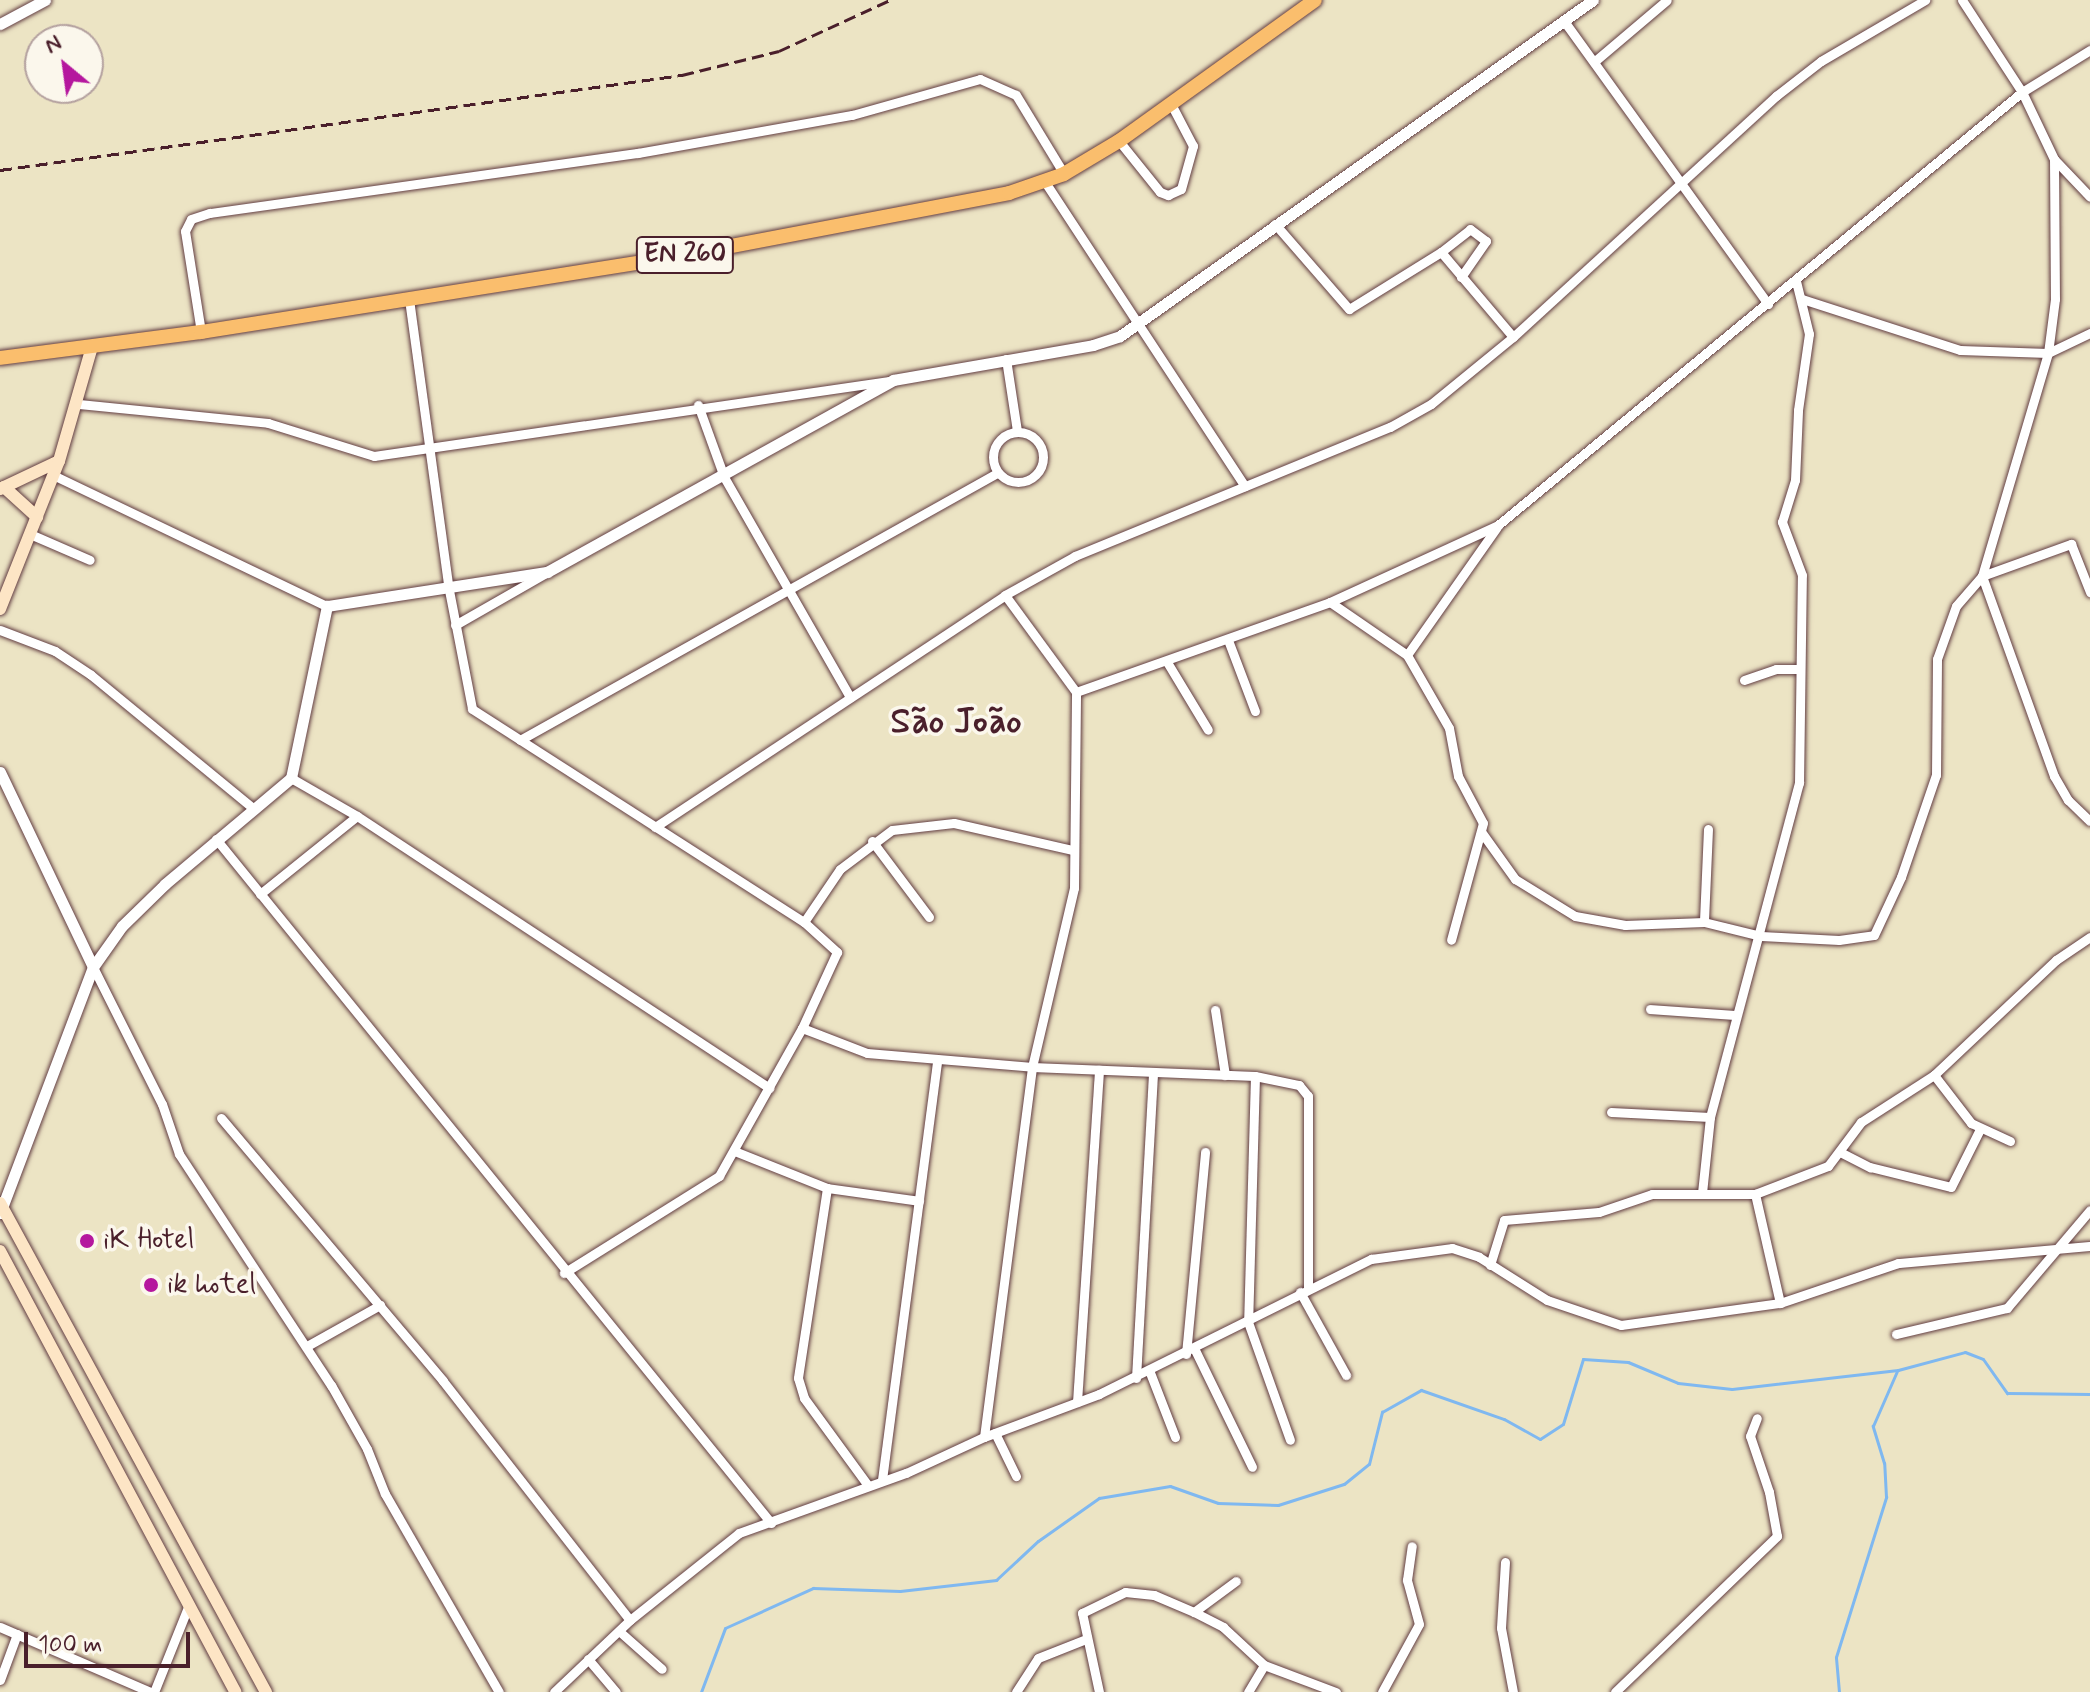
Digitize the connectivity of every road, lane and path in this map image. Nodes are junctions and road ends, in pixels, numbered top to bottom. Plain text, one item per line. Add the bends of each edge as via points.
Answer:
1 (45, 0) edge
2 (1315, 0) edge
3 (1593, 0) edge
4 (1667, 0) edge
5 (1925, 0) edge
6 (1965, 1) edge
7 (1564, 21) junction
8 (0, 24) edge
9 (2090, 50) edge
10 (1595, 61) junction
11 (2022, 92) junction
12 (1171, 104) junction
13 (1119, 141) junction
14 (2054, 159) junction
15 (1064, 174) junction
16 (1045, 182) junction
17 (1680, 182) junction
18 (2090, 197) edge
19 (1275, 224) junction
20 (1441, 252) junction
21 (1461, 277) junction
22 (1796, 281) junction
23 (409, 299) junction
24 (1802, 299) junction
25 (1768, 304) junction
26 (1137, 323) junction
27 (201, 332) junction
28 (2090, 333) edge
29 (1513, 337) junction
30 (92, 347) junction
31 (2048, 353) junction
32 (0, 358) edge
33 (1006, 359) junction
34 (893, 380) junction
35 (79, 404) junction
36 (698, 405) junction
37 (1017, 431) junction
38 (430, 450) junction
39 (59, 461) junction
40 (997, 473) junction
41 (53, 475) junction
42 (724, 477) junction
43 (1245, 486) junction
44 (2, 488) edge
45 (37, 517) junction
46 (1498, 525) junction
47 (30, 534) junction
48 (90, 560) dead end
49 (547, 572) junction
50 (1982, 576) junction
51 (448, 585) junction
52 (791, 586) junction
53 (2090, 592) edge
54 (1005, 595) junction
55 (1330, 602) junction
56 (327, 606) junction
57 (0, 609) edge
58 (455, 625) junction
59 (0, 630) edge
60 (1228, 640) junction
61 (1407, 655) junction
62 (1167, 662) junction
63 (1799, 669) junction
64 (1744, 680) dead end
65 (1076, 692) junction
66 (850, 697) junction
67 (1255, 711) dead end
68 (1208, 730) dead end
69 (520, 740) junction
70 (0, 772) edge
71 (291, 778) junction
72 (253, 808) junction
73 (357, 816) junction
74 (2090, 821) edge
75 (655, 827) junction
76 (1708, 829) dead end
77 (1482, 833) junction
78 (216, 839) junction
79 (872, 841) junction
80 (1073, 850) junction
81 (260, 894) junction
82 (929, 917) dead end
83 (804, 922) junction
84 (1704, 922) junction
85 (1761, 936) junction
86 (2090, 937) edge
87 (1451, 940) dead end
88 (93, 967) junction
89 (1650, 1009) dead end
90 (1215, 1010) dead end
91 (1734, 1015) junction
92 (802, 1028) junction
93 (937, 1060) junction
94 (1032, 1067) junction
95 (1099, 1070) junction
96 (1153, 1072) junction
97 (1225, 1075) junction
98 (1934, 1075) junction
99 (1255, 1076) junction
100 (769, 1088) junction
101 (1611, 1112) dead end
102 (1710, 1117) junction
103 (221, 1118) dead end
104 (1980, 1129) junction
105 (2010, 1141) dead end
106 (737, 1152) junction
107 (1205, 1152) dead end
108 (1840, 1152) junction
109 (827, 1188) junction
110 (1702, 1193) junction
111 (1755, 1194) junction
112 (919, 1201) junction
113 (1, 1207) edge
114 (2090, 1210) edge
115 (2064, 1245) junction
116 (2090, 1246) edge
117 (0, 1251) edge
118 (1490, 1265) junction
119 (564, 1273) junction
120 (1304, 1290) junction
121 (1780, 1303) junction
122 (380, 1305) junction
123 (1248, 1322) junction
124 (1896, 1334) dead end
125 (307, 1346) junction
126 (1191, 1352) junction
127 (1149, 1370) junction
128 (1346, 1375) dead end
129 (1136, 1378) junction
130 (1077, 1402) junction
131 (1757, 1418) dead end
132 (995, 1433) junction
133 (984, 1437) junction
134 (1175, 1437) dead end
135 (1290, 1440) dead end
136 (1252, 1467) dead end
137 (1016, 1476) dead end
138 (882, 1480) junction
139 (867, 1484) junction
140 (771, 1523) junction
141 (1412, 1546) dead end
142 (1505, 1562) dead end
143 (1236, 1581) dead end
144 (188, 1607) junction
145 (1194, 1612) junction
146 (630, 1620) junction
147 (0, 1627) edge
148 (619, 1631) junction
149 (17, 1634) junction
150 (1086, 1639) junction
151 (588, 1659) junction
152 (1264, 1665) junction
153 (662, 1669) dead end
154 (0, 1680) edge
155 (152, 1692) edge
156 (235, 1692) edge
157 (266, 1692) edge
158 (499, 1692) edge
159 (554, 1692) edge
160 (616, 1692) edge
161 (1016, 1692) edge
162 (1099, 1692) edge
163 (1248, 1692) edge
164 (1336, 1692) edge
165 (1382, 1692) edge
166 (1513, 1692) edge
167 (1615, 1692) edge

1 - 8 street
2 - 12 main road, EN 260
3 - 7 street
4 - 10 street
5 - 17 street via 1821,61
6 - 11 street
7 - 10 street
7 - 19 street
9 - 11 street
10 - 17 street
11 - 14 street
11 - 22 street
12 - 13 main road, EN 260
12 - 13 street via 1193,146 1181,189 1168,195 1160,192
13 - 15 main road, EN 260
14 - 18 street
14 - 31 street via 2055,299
15 - 16 main road, EN 260
15 - 27 street via 1016,95 980,79 852,115 638,153 210,213 191,219 185,231
16 - 23 main road, EN 260 via 694,253
16 - 26 street
17 - 25 street
17 - 29 street
19 - 20 street via 1349,309
19 - 26 street
20 - 21 street
20 - 21 street via 1470,229 1486,241
21 - 29 street
22 - 24 street
22 - 25 street
23 - 27 main road, EN 260
23 - 38 street
24 - 31 street via 1960,350
24 - 63 street via 1808,357 1798,410 1795,480 1782,522 1802,575
25 - 46 street
26 - 33 street via 1093,345
26 - 43 street
27 - 30 main road, EN 260
28 - 31 street
29 - 43 street via 1431,404 1390,427
30 - 32 main road, EN 260
30 - 35 main road
31 - 50 street
33 - 34 street
33 - 37 street
34 - 36 street
34 - 42 street
35 - 38 street via 268,423 365,455
35 - 39 main road
36 - 38 street
36 - 42 street
37 - 40 street via 997,442
37 - 40 street via 1039,443 1039,471 1020,482
38 - 51 street
39 - 41 main road
39 - 44 main road
40 - 52 street
41 - 45 main road
41 - 56 street
42 - 49 street
42 - 52 street
43 - 54 street via 1075,556
44 - 45 main road
45 - 47 main road
46 - 55 street
46 - 61 street
47 - 48 street
47 - 57 main road
49 - 51 street
49 - 58 street
50 - 53 street via 2071,544
50 - 74 street via 2054,776 2068,800
50 - 85 street via 1956,606 1941,641 1936,775 1882,925 1867,938
51 - 56 street
51 - 58 street
52 - 66 street
52 - 69 street
54 - 65 street
54 - 66 street
55 - 60 street
55 - 61 street
56 - 71 street
58 - 69 street via 472,709
59 - 72 street via 55,651 91,675
60 - 62 street
60 - 67 street
61 - 77 street via 1449,728 1458,776 1483,823
62 - 65 street
62 - 68 street
63 - 64 street via 1760,672
63 - 85 street via 1799,783
65 - 80 street
66 - 75 street
69 - 75 street
70 - 88 street
71 - 72 street
71 - 73 street
72 - 78 street
73 - 81 street
73 - 100 street
75 - 83 street
76 - 84 street
77 - 84 street via 1515,879 1575,916 1625,925
77 - 87 street
78 - 81 street
78 - 88 street via 122,926
79 - 80 street via 919,823 954,823
79 - 82 street
79 - 83 street via 840,869
80 - 94 street via 1068,918
81 - 119 street
83 - 92 street via 831,943 837,961
84 - 85 street
85 - 91 street
86 - 98 street via 2056,960
88 - 113 street
88 - 125 street via 162,1104 179,1154
89 - 91 street
90 - 97 street
91 - 102 street
92 - 93 street via 867,1053
92 - 100 street
93 - 94 street
93 - 112 street
94 - 95 street
94 - 133 street
95 - 96 street
95 - 130 street
96 - 97 street
96 - 129 street
97 - 99 street
98 - 104 street
98 - 108 street via 1861,1122
99 - 120 street via 1291,1082 1308,1096
99 - 123 street
100 - 106 street
101 - 102 street
102 - 110 street
103 - 122 street
104 - 105 street
104 - 108 street via 1951,1187 1870,1167
106 - 109 street
106 - 119 street via 719,1176 688,1199
107 - 126 street
108 - 111 street via 1811,1175
109 - 112 street
109 - 139 street via 798,1378 804,1398
110 - 111 street
110 - 118 street via 1652,1194 1580,1215 1504,1220
111 - 121 street
112 - 138 street
113 - 157 main road
114 - 115 street
115 - 116 street
115 - 121 street via 1898,1263
115 - 124 street via 2007,1308
117 - 144 main road
118 - 120 street via 1452,1248 1424,1248 1371,1259
118 - 121 street via 1547,1300 1621,1325
119 - 140 street
120 - 123 street
120 - 128 street
122 - 125 street
122 - 146 street
123 - 126 street
123 - 135 street
125 - 158 street
126 - 127 street
126 - 136 street
127 - 129 street
127 - 134 street
129 - 130 street
130 - 132 street
131 - 167 street via 1750,1436 1777,1536
132 - 133 street
132 - 137 street
133 - 138 street
138 - 139 street
139 - 140 street
140 - 146 street via 720,1543
141 - 165 street via 1407,1580 1419,1624
142 - 166 street via 1501,1628
143 - 145 street
144 - 155 street
144 - 156 main road
145 - 150 street via 1154,1595 1111,1595 1082,1613
145 - 152 street via 1223,1627
146 - 148 street
147 - 149 street
148 - 151 street
148 - 153 street
149 - 154 street
149 - 155 street
150 - 161 street via 1038,1658
150 - 162 street
151 - 159 street
151 - 160 street
152 - 163 street
152 - 164 street

